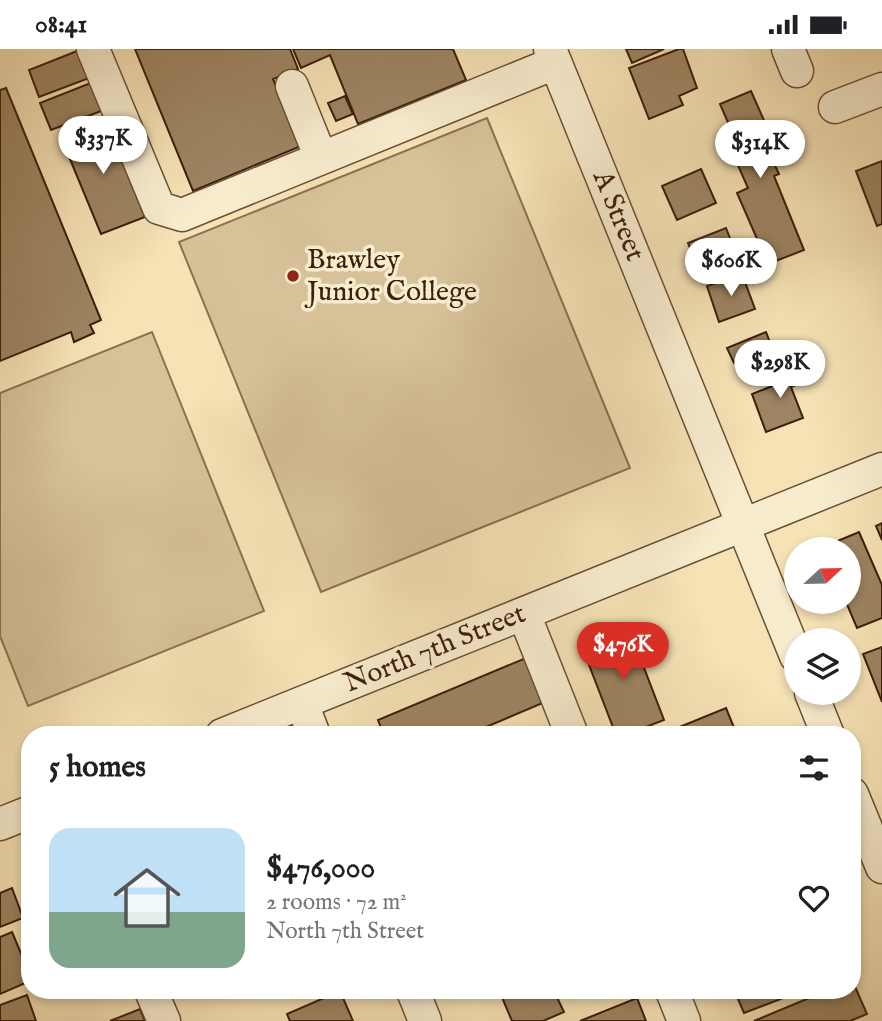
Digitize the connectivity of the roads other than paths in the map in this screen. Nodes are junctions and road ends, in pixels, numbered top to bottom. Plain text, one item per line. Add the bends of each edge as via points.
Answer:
1 (93, 49) edge
2 (553, 56) edge
3 (292, 86) dead end
4 (882, 89) edge
5 (835, 107) dead end
6 (321, 158) junction
7 (882, 469) edge
8 (743, 525) junction
9 (524, 614) junction
10 (785, 628) edge
11 (302, 703) junction
12 (816, 705) edge
13 (244, 726) edge
14 (311, 726) edge
15 (568, 726) edge
16 (824, 726) edge
17 (21, 816) edge
18 (861, 816) edge
19 (0, 824) edge
20 (882, 867) edge
21 (154, 999) edge
22 (416, 999) edge
23 (675, 999) edge
24 (164, 1021) edge
25 (425, 1021) edge
26 (684, 1021) edge

1 - 6 street via 159,208 182,215
2 - 6 street
2 - 8 street, A Street
3 - 6 street
4 - 5 street
7 - 8 street, North 7th Street
8 - 9 street, North 7th Street
8 - 10 street, A Street
9 - 11 street, North 7th Street
9 - 15 street
11 - 13 street, North 7th Street
11 - 14 street
12 - 16 street
17 - 19 street
18 - 20 street
21 - 24 street
22 - 25 street
23 - 26 street

